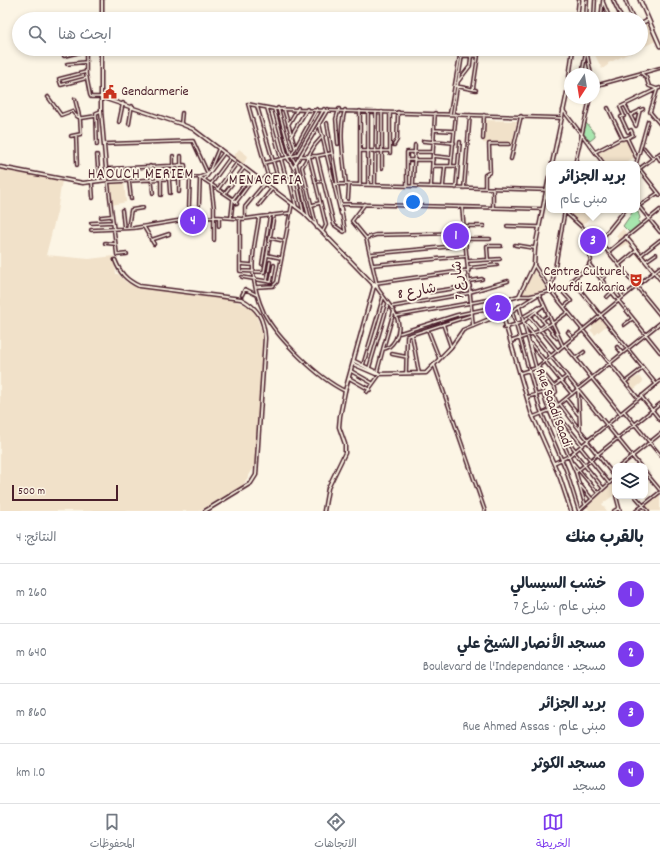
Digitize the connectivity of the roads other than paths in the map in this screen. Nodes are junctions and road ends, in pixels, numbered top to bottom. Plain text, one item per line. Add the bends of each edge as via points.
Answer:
1 (102, 0) edge
2 (580, 0) edge
3 (588, 0) edge
4 (595, 0) edge
5 (613, 0) edge
6 (625, 0) edge
7 (640, 0) edge
8 (603, 1) edge
9 (102, 12) edge
10 (579, 12) edge
11 (587, 12) edge
12 (594, 12) edge
13 (602, 12) edge
14 (607, 12) edge
15 (619, 12) edge
16 (631, 12) edge
17 (645, 12) edge
18 (649, 20) edge
19 (660, 46) edge
20 (86, 56) edge
21 (101, 56) edge
22 (459, 56) edge
23 (471, 56) junction
24 (572, 56) edge
25 (585, 56) edge
26 (587, 56) edge
27 (86, 62) junction
28 (67, 64) dead end
29 (570, 68) edge
30 (583, 68) edge
31 (590, 68) edge
32 (660, 68) edge
33 (86, 72) junction
34 (641, 73) junction
35 (87, 78) junction
36 (457, 83) junction
37 (600, 84) edge
38 (456, 86) junction
39 (660, 88) edge
40 (473, 89) junction
41 (657, 89) junction
42 (476, 90) dead end
43 (48, 96) dead end
44 (100, 97) junction
45 (75, 100) dead end
46 (123, 103) junction
47 (564, 104) edge
48 (588, 104) edge
49 (625, 105) junction
50 (132, 106) junction
51 (257, 106) junction
52 (266, 107) junction
53 (274, 108) junction
54 (278, 108) junction
55 (284, 108) junction
56 (288, 108) junction
57 (298, 108) junction
58 (307, 108) junction
59 (608, 108) dead end
60 (317, 109) junction
61 (324, 109) junction
62 (328, 109) junction
63 (643, 109) dead end
64 (339, 110) junction
65 (345, 110) junction
66 (563, 110) junction
67 (640, 110) junction
68 (101, 111) junction
69 (360, 111) junction
70 (368, 112) junction
71 (376, 112) junction
72 (382, 112) junction
73 (390, 112) junction
74 (398, 112) junction
75 (182, 113) dead end
76 (435, 113) junction
77 (452, 113) junction
78 (286, 114) junction
79 (456, 114) junction
80 (470, 115) junction
81 (484, 115) junction
82 (630, 115) junction
83 (96, 116) junction
84 (521, 116) junction
85 (562, 118) junction
86 (80, 119) junction
87 (648, 121) dead end
88 (119, 122) dead end
89 (319, 123) junction
90 (327, 123) dead end
91 (129, 124) dead end
92 (181, 124) junction
93 (660, 124) edge
94 (288, 125) junction
95 (434, 130) junction
96 (455, 131) junction
97 (581, 134) junction
98 (72, 136) dead end
99 (76, 136) junction
100 (291, 136) junction
101 (323, 136) junction
102 (627, 138) junction
103 (483, 139) dead end
104 (624, 139) junction
105 (423, 141) dead end
106 (434, 142) junction
107 (460, 142) dead end
108 (454, 143) junction
109 (104, 144) junction
110 (338, 144) dead end
111 (509, 144) dead end
112 (97, 145) dead end
113 (394, 145) dead end
114 (415, 145) dead end
115 (295, 147) junction
116 (218, 148) junction
117 (644, 148) dead end
118 (360, 151) junction
119 (368, 151) junction
120 (375, 151) junction
121 (382, 151) junction
122 (415, 152) junction
123 (433, 152) junction
124 (595, 152) junction
125 (224, 153) junction
126 (332, 153) junction
127 (660, 153) edge
128 (326, 154) junction
129 (97, 155) dead end
130 (309, 155) junction
131 (656, 155) junction
132 (173, 156) dead end
133 (181, 156) dead end
134 (291, 156) junction
135 (301, 156) junction
136 (317, 156) junction
137 (433, 156) junction
138 (287, 157) junction
139 (636, 157) junction
140 (230, 158) junction
141 (281, 158) junction
142 (452, 158) junction
143 (653, 158) junction
144 (511, 159) dead end
145 (272, 160) junction
146 (406, 160) junction
147 (415, 160) junction
148 (433, 160) junction
149 (660, 160) edge
150 (553, 161) edge
151 (576, 161) edge
152 (602, 161) edge
153 (636, 161) edge
154 (264, 162) junction
155 (237, 163) junction
156 (296, 164) junction
157 (77, 165) dead end
158 (172, 165) junction
159 (180, 165) junction
160 (150, 166) junction
161 (433, 166) junction
162 (444, 166) junction
163 (451, 166) junction
164 (458, 166) junction
165 (0, 168) edge
166 (244, 168) junction
167 (293, 168) junction
168 (382, 168) dead end
169 (640, 168) edge
170 (106, 169) junction
171 (640, 170) edge
172 (208, 174) junction
173 (252, 174) junction
174 (277, 174) junction
175 (255, 176) junction
176 (268, 176) junction
177 (186, 177) junction
178 (190, 177) junction
179 (200, 177) junction
180 (286, 177) junction
181 (161, 178) junction
182 (169, 178) junction
183 (173, 178) junction
184 (179, 178) junction
185 (278, 178) junction
186 (289, 178) junction
187 (296, 178) junction
188 (152, 179) junction
189 (129, 180) junction
190 (204, 180) junction
191 (99, 181) junction
192 (108, 181) junction
193 (262, 181) junction
194 (323, 181) junction
195 (315, 182) junction
196 (92, 183) junction
197 (265, 183) junction
198 (211, 184) junction
199 (334, 184) junction
200 (338, 184) junction
201 (347, 185) junction
202 (360, 185) junction
203 (368, 185) junction
204 (375, 185) junction
205 (407, 185) junction
206 (413, 186) junction
207 (431, 187) junction
208 (218, 188) junction
209 (443, 188) junction
210 (456, 188) junction
211 (464, 188) junction
212 (485, 188) junction
213 (493, 188) junction
214 (660, 188) edge
215 (272, 189) junction
216 (546, 190) joint
217 (179, 192) dead end
218 (657, 192) junction
219 (153, 193) dead end
220 (170, 193) dead end
221 (225, 193) junction
222 (162, 195) dead end
223 (660, 195) edge
224 (545, 196) joint
225 (93, 198) dead end
226 (131, 199) dead end
227 (233, 199) junction
228 (348, 199) dead end
229 (320, 203) junction
230 (292, 204) junction
231 (341, 204) junction
232 (365, 204) junction
233 (640, 204) edge
234 (199, 205) dead end
235 (259, 205) dead end
236 (312, 205) junction
237 (189, 206) dead end
238 (296, 207) junction
239 (462, 207) junction
240 (143, 208) dead end
241 (493, 208) junction
242 (640, 208) edge
243 (542, 209) junction
244 (122, 210) dead end
245 (660, 210) edge
246 (290, 213) junction
247 (304, 213) junction
248 (564, 213) edge
249 (567, 213) edge
250 (623, 213) edge
251 (270, 215) junction
252 (274, 215) junction
253 (112, 216) junction
254 (101, 217) dead end
255 (214, 217) junction
256 (219, 217) junction
257 (259, 217) junction
258 (231, 218) junction
259 (240, 219) junction
260 (245, 219) junction
261 (649, 219) junction
262 (309, 220) junction
263 (343, 220) junction
264 (113, 222) junction
265 (91, 223) dead end
266 (143, 226) junction
267 (219, 226) dead end
268 (465, 226) junction
269 (484, 226) dead end
270 (507, 226) dead end
271 (539, 227) junction
272 (124, 228) junction
273 (128, 228) junction
274 (317, 228) junction
275 (114, 229) junction
276 (90, 230) dead end
277 (660, 232) edge
278 (322, 233) junction
279 (465, 233) junction
280 (169, 234) dead end
281 (626, 237) junction
282 (270, 238) junction
283 (366, 238) junction
284 (490, 238) dead end
285 (466, 239) junction
286 (151, 240) junction
287 (214, 240) dead end
288 (660, 240) edge
289 (284, 241) junction
290 (105, 243) dead end
291 (600, 243) junction
292 (116, 244) junction
293 (154, 244) dead end
294 (466, 245) junction
295 (514, 245) dead end
296 (501, 246) dead end
297 (535, 248) junction
298 (637, 250) junction
299 (608, 252) junction
300 (127, 254) dead end
301 (370, 254) junction
302 (656, 254) dead end
303 (641, 255) junction
304 (267, 256) junction
305 (467, 256) junction
306 (281, 258) junction
307 (488, 259) junction
308 (500, 259) dead end
309 (115, 260) dead end
310 (468, 261) junction
311 (270, 262) dead end
312 (646, 262) junction
313 (240, 264) junction
314 (262, 264) dead end
315 (252, 265) junction
316 (372, 265) junction
317 (497, 265) dead end
318 (534, 265) junction
319 (619, 265) junction
320 (274, 266) dead end
321 (589, 266) junction
322 (660, 267) edge
323 (469, 269) junction
324 (252, 272) junction
325 (654, 272) junction
326 (608, 273) dead end
327 (242, 277) dead end
328 (254, 278) junction
329 (482, 279) dead end
330 (660, 279) edge
331 (601, 280) junction
332 (267, 281) junction
333 (470, 281) junction
334 (508, 281) dead end
335 (375, 285) junction
336 (576, 285) junction
337 (470, 286) junction
338 (256, 287) junction
339 (636, 287) junction
340 (617, 288) dead end
341 (561, 290) junction
342 (430, 292) dead end
343 (470, 292) junction
344 (552, 292) junction
345 (380, 293) junction
346 (611, 293) junction
347 (539, 294) junction
348 (242, 295) dead end
349 (257, 295) junction
350 (519, 296) junction
351 (530, 296) junction
352 (607, 297) dead end
353 (623, 297) junction
354 (383, 298) junction
355 (498, 298) dead end
356 (528, 301) junction
357 (618, 301) junction
358 (472, 302) junction
359 (388, 304) junction
360 (544, 305) junction
361 (520, 306) junction
362 (391, 307) junction
363 (564, 307) junction
364 (502, 309) junction
365 (512, 310) junction
366 (394, 311) junction
367 (472, 311) junction
368 (536, 312) junction
369 (568, 312) junction
370 (472, 315) junction
371 (549, 315) junction
372 (660, 315) edge
373 (397, 316) junction
374 (504, 316) junction
375 (600, 316) junction
376 (523, 317) junction
377 (530, 317) junction
378 (492, 318) junction
379 (632, 319) junction
380 (542, 320) junction
381 (523, 322) junction
382 (660, 323) edge
383 (443, 324) junction
384 (515, 324) junction
385 (546, 324) junction
386 (553, 324) junction
387 (624, 325) dead end
388 (473, 326) junction
389 (547, 326) junction
390 (507, 327) junction
391 (504, 328) dead end
392 (540, 329) junction
393 (428, 330) junction
394 (583, 330) junction
395 (568, 332) dead end
396 (400, 333) junction
397 (412, 335) junction
398 (533, 335) junction
399 (646, 335) junction
400 (528, 337) junction
401 (573, 338) junction
402 (520, 339) junction
403 (512, 341) junction
404 (559, 341) junction
405 (530, 342) junction
406 (564, 346) junction
407 (450, 347) junction
408 (617, 347) dead end
409 (628, 349) junction
410 (383, 350) junction
411 (558, 351) junction
412 (584, 352) dead end
413 (660, 352) edge
414 (392, 354) dead end
415 (623, 354) junction
416 (551, 356) junction
417 (407, 357) junction
418 (439, 358) junction
419 (576, 358) junction
420 (544, 361) junction
421 (354, 362) junction
422 (434, 364) junction
423 (610, 364) junction
424 (363, 365) junction
425 (537, 367) junction
426 (369, 368) junction
427 (643, 368) junction
428 (351, 371) junction
429 (528, 371) junction
430 (379, 373) junction
431 (406, 373) junction
432 (419, 373) junction
433 (520, 373) junction
434 (567, 376) junction
435 (349, 378) junction
436 (592, 378) junction
437 (561, 381) junction
438 (625, 382) junction
439 (372, 383) dead end
440 (659, 383) edge
441 (554, 386) junction
442 (578, 389) junction
443 (370, 390) junction
444 (345, 391) junction
445 (367, 392) dead end
446 (543, 393) junction
447 (572, 394) junction
448 (535, 395) junction
449 (641, 396) junction
450 (527, 398) junction
451 (638, 398) junction
452 (566, 399) junction
453 (660, 404) edge
454 (559, 405) junction
455 (553, 409) junction
456 (652, 410) junction
457 (550, 411) junction
458 (624, 411) junction
459 (621, 413) junction
460 (542, 414) junction
461 (579, 416) junction
462 (534, 417) junction
463 (660, 420) edge
464 (635, 424) junction
465 (607, 425) junction
466 (557, 427) junction
467 (580, 430) junction
468 (660, 434) edge
469 (618, 438) junction
470 (588, 441) junction
471 (650, 442) junction
472 (581, 446) junction
473 (575, 451) junction
474 (598, 455) junction
475 (660, 455) edge
476 (569, 456) junction
477 (632, 456) junction
478 (561, 460) junction
479 (591, 460) junction
480 (571, 461) junction
481 (554, 463) junction
482 (624, 463) edge
483 (638, 463) edge
484 (585, 466) junction
485 (579, 471) junction
486 (576, 473) junction
487 (612, 474) edge
488 (648, 476) edge
489 (612, 480) edge
490 (609, 482) junction
491 (580, 484) junction
492 (603, 488) junction
493 (660, 491) edge
494 (597, 492) junction
495 (591, 498) junction
496 (617, 499) edge
497 (638, 499) edge
498 (585, 504) junction
499 (643, 505) junction
500 (619, 508) junction
501 (205, 511) edge
502 (324, 511) edge
503 (486, 511) edge
504 (571, 511) edge
505 (579, 511) edge
506 (614, 511) edge
507 (620, 511) edge
508 (636, 511) edge
509 (648, 511) edge

1 - 9 street
2 - 10 street
3 - 11 street
4 - 12 street
5 - 15 street
6 - 16 street
7 - 17 main road
8 - 13 street
8 - 14 street
18 - 19 main road
20 - 27 street
21 - 44 street
22 - 77 street
23 - 36 street via 470,66
23 - 36 street via 461,57
23 - 40 street via 478,56
24 - 29 street
25 - 30 street
26 - 31 street
27 - 28 street
27 - 33 street
32 - 34 street
33 - 35 street
33 - 35 street via 59,79 61,84
34 - 37 street
34 - 41 street via 650,86
35 - 44 street via 90,96
36 - 38 street
38 - 40 street
38 - 77 street
39 - 41 street
40 - 42 street
41 - 49 street
41 - 93 street via 650,112
43 - 86 street via 61,114 72,111 74,116
44 - 46 street
44 - 68 street
45 - 86 street
46 - 50 street
46 - 88 street
47 - 66 street
48 - 97 street
49 - 82 street
49 - 102 street via 620,107 624,116 621,118 628,132 631,130 633,135
50 - 91 street
50 - 92 street
51 - 52 street
51 - 145 street
51 - 154 street via 248,104
52 - 53 street
52 - 141 street
53 - 54 street
53 - 138 street
54 - 55 street
54 - 134 street
55 - 56 street
55 - 78 street
56 - 57 street
56 - 78 street
57 - 58 street
57 - 94 street
58 - 60 street
58 - 100 street
59 - 104 street
60 - 61 street
60 - 115 street
61 - 62 street
61 - 134 street via 297,155
62 - 64 street
62 - 89 street
63 - 67 street
64 - 65 street
64 - 110 street via 336,119
65 - 69 street
65 - 201 street via 342,129
66 - 85 street
66 - 97 street
67 - 82 street
67 - 82 street via 636,126
68 - 83 street via 97,112
68 - 109 street
69 - 70 street
69 - 118 street
70 - 71 street
70 - 119 street
71 - 72 street
71 - 120 street
72 - 73 street
72 - 121 street
73 - 74 street
73 - 121 street via 389,152
74 - 76 street
74 - 113 street via 397,140
75 - 92 street
76 - 77 street
76 - 95 street
77 - 79 street
78 - 94 street
79 - 80 street
79 - 96 street
80 - 81 street
80 - 211 street
81 - 84 street
81 - 103 street
83 - 86 street
83 - 112 street
84 - 85 street
84 - 144 street
85 - 150 street
86 - 99 street via 81,134
87 - 139 street
89 - 101 street
89 - 135 street
90 - 126 street
92 - 116 street via 193,129
94 - 100 street
95 - 96 street
95 - 106 street
96 - 108 street
97 - 124 street
97 - 151 street
98 - 99 street
99 - 157 street
100 - 115 street
101 - 128 street
101 - 130 street
102 - 104 street
102 - 139 street
104 - 124 street
105 - 106 street
106 - 108 street
106 - 123 street
107 - 164 street
108 - 142 street
109 - 170 street
109 - 172 street via 193,141
111 - 212 street via 489,144 490,172 486,174
114 - 122 street
115 - 134 street
116 - 125 street
116 - 172 street
117 - 143 street
118 - 119 street
118 - 202 street
119 - 120 street
119 - 203 street
120 - 121 street
120 - 204 street
121 - 168 street
122 - 123 street
122 - 146 street via 407,152
122 - 147 street
123 - 137 street
124 - 152 street
125 - 140 street
125 - 190 street
126 - 128 street
126 - 200 street
127 - 131 street
128 - 136 street
128 - 199 street
129 - 191 street
130 - 135 street
130 - 136 street
130 - 195 street
130 - 236 street via 302,167
131 - 143 street
131 - 149 street
132 - 158 street
133 - 159 street
134 - 138 street
134 - 156 street
135 - 156 street
136 - 194 street
137 - 142 street
137 - 148 street
138 - 141 street
138 - 167 street
139 - 153 street
140 - 155 street
140 - 198 street
141 - 145 street
141 - 180 street
142 - 163 street
143 - 169 street
145 - 154 street
145 - 174 street
146 - 147 street
146 - 205 street
147 - 148 street
147 - 206 street
148 - 161 street
154 - 176 street
155 - 166 street
155 - 208 street
156 - 167 street
156 - 262 street
158 - 159 street
158 - 160 street
158 - 183 street
159 - 177 street via 186,165
159 - 184 street
160 - 170 street
160 - 188 street
161 - 162 street
161 - 207 street
162 - 163 street
162 - 209 street
163 - 164 street
164 - 210 street
165 - 196 street
166 - 173 street
166 - 221 street
167 - 187 street
170 - 192 street
171 - 218 street
172 - 179 street
173 - 175 street
173 - 227 street
174 - 176 street
174 - 185 street
175 - 193 street
175 - 227 street via 236,203
176 - 193 street
177 - 178 street
177 - 184 street
178 - 179 street
178 - 237 street
179 - 190 street
179 - 234 street
180 - 185 street
180 - 186 street
181 - 182 street
181 - 188 street
181 - 222 street
182 - 183 street
182 - 220 street
183 - 184 street
184 - 217 street
185 - 197 street
186 - 187 street
186 - 238 street
187 - 247 street
188 - 189 street
188 - 219 street
189 - 192 street
189 - 226 street
190 - 198 street
191 - 192 street
191 - 196 street
192 - 253 street
193 - 197 street
194 - 195 street
194 - 263 street via 334,225 344,232
195 - 229 street
196 - 225 street
197 - 215 street
197 - 260 street via 245,207
198 - 208 street
198 - 255 street
199 - 200 street
199 - 263 street
200 - 201 street
200 - 231 street
201 - 202 street
201 - 228 street
202 - 203 street
203 - 204 street
204 - 205 street
205 - 206 street
206 - 207 street
207 - 209 street
208 - 221 street
209 - 210 street
210 - 211 street
211 - 212 street
212 - 213 street
213 - 216 street
213 - 241 street
214 - 218 street
215 - 230 street
215 - 235 street
216 - 224 street
218 - 223 street
218 - 233 street
221 - 227 street
224 - 243 street
227 - 258 street
229 - 236 street
229 - 278 street via 326,225
230 - 238 street
230 - 246 street
231 - 232 street
231 - 263 street
232 - 239 street
232 - 283 street via 352,221
236 - 274 street
238 - 247 street
239 - 241 street
239 - 268 street, شارع 7
240 - 273 street via 131,210
241 - 243 street
242 - 261 street
243 - 271 street
244 - 272 street
245 - 261 street
246 - 252 street
246 - 289 street
247 - 262 street
248 - 344 street
249 - 291 street
250 - 291 street
251 - 252 street
251 - 257 street
251 - 314 street
252 - 282 street
253 - 254 street
253 - 264 street
255 - 256 street
255 - 266 street
255 - 287 street
256 - 258 street
256 - 267 street
257 - 260 street
257 - 315 street
258 - 259 street
259 - 260 street
259 - 313 street
261 - 277 street
261 - 281 street
262 - 274 street
264 - 265 street
264 - 275 street
266 - 273 street
266 - 286 street
268 - 269 street
268 - 279 street, شارع 7
270 - 271 street
271 - 297 street
272 - 273 street
272 - 275 street
274 - 278 street
275 - 276 street
275 - 292 street
278 - 335 street
279 - 283 street via 376,235
279 - 285 street, شارع 7
280 - 286 street
281 - 298 street
281 - 299 street
282 - 289 street
282 - 304 street
283 - 301 street
284 - 285 street
285 - 294 street, شارع 7
286 - 293 street
288 - 303 street
289 - 306 street
290 - 292 street
291 - 299 street
291 - 321 street via 590,257
292 - 300 street via 117,256
294 - 301 street
294 - 305 street, شارع 7
295 - 297 street
296 - 307 street via 487,246
297 - 318 street
298 - 303 street
298 - 319 street
299 - 319 street
301 - 316 street
302 - 312 street
303 - 312 street
304 - 306 street
304 - 324 street via 264,272
305 - 310 street, شارع 7
305 - 316 street
306 - 338 street via 276,284
307 - 308 street
307 - 310 street
309 - 501 street via 121,274 139,286 241,299 261,316 265,345 256,475 251,483
310 - 323 street, شارع 7
311 - 332 street
312 - 325 street
313 - 315 street
313 - 324 street via 240,271
315 - 324 street
316 - 335 street
317 - 323 street
318 - 344 street
318 - 350 street
319 - 339 street
320 - 332 street via 271,282
321 - 331 street
321 - 336 street via 572,280
322 - 325 street
323 - 333 street, شارع 7
323 - 335 street
324 - 328 street
325 - 330 street
325 - 339 street
326 - 331 street
327 - 328 street
328 - 332 street
328 - 338 street
329 - 333 street
331 - 346 street
333 - 337 street, شارع 7
334 - 343 street, شارع 8
335 - 345 street
335 - 345 street
335 - 421 street
336 - 341 street
336 - 375 street
337 - 342 street
337 - 343 street, شارع 7
338 - 349 street
339 - 353 street
339 - 372 street
340 - 353 street
341 - 344 street
341 - 363 street via 570,301
343 - 358 street, شارع 7
343 - 362 street, شارع 8
344 - 347 street
344 - 363 street
345 - 354 street
346 - 352 street
346 - 357 street
347 - 351 street
347 - 356 street
347 - 360 street
348 - 349 street via 245,289
349 - 444 street via 268,320 290,346 326,380
350 - 351 street
350 - 364 street via 512,298
351 - 356 street
353 - 357 street
354 - 359 street
354 - 424 street
355 - 358 street
356 - 361 street
357 - 375 street
357 - 379 street
358 - 367 street, شارع 7
358 - 373 street
359 - 362 street
359 - 426 street
360 - 368 street
360 - 371 street
360 - 376 street
361 - 365 street
361 - 376 street
362 - 366 street
363 - 369 street
364 - 374 street
364 - 378 street
365 - 374 street
365 - 384 street, Rue Saadi Saadi
366 - 373 street
366 - 410 street
367 - 370 street, شارع 7
367 - 378 street via 490,308
367 - 396 street
368 - 377 street
368 - 380 street
369 - 386 street
369 - 394 street
370 - 383 street
370 - 388 street, شارع 7
371 - 380 street
371 - 386 street
373 - 396 street
374 - 390 street
375 - 394 street
375 - 409 street
376 - 381 street
377 - 381 street
377 - 392 street
378 - 388 street
379 - 387 street
379 - 399 street
380 - 385 street
381 - 384 street
381 - 398 street
381 - 400 street
382 - 399 street
383 - 393 street
383 - 407 street
384 - 390 street
384 - 402 street, Rue Saadi Saadi
385 - 389 street
385 - 392 street
386 - 389 street
386 - 404 street
388 - 407 street via 463,330
389 - 392 street
389 - 404 street
390 - 391 street
390 - 403 street
392 - 398 street
392 - 411 street
393 - 397 street
393 - 418 street
394 - 401 street
394 - 423 street
395 - 401 street
396 - 410 street via 393,344
397 - 417 street via 407,336
397 - 432 street
398 - 400 street
398 - 416 street
399 - 409 street
399 - 413 street
400 - 402 street
400 - 405 street
401 - 406 street
402 - 403 street
402 - 429 street, Rue Saadi Saadi
403 - 433 street
404 - 406 street
405 - 420 street
405 - 425 street
406 - 411 street
406 - 419 street
407 - 418 street
408 - 415 street
409 - 415 street
409 - 427 street
410 - 430 street
411 - 416 street
412 - 419 street
414 - 417 street
415 - 423 street
416 - 420 street
416 - 434 street
417 - 431 street
418 - 422 street
419 - 436 street
420 - 425 street
420 - 437 street
421 - 424 street
421 - 428 street
421 - 430 street via 375,374
422 - 432 street via 426,373
422 - 503 street
423 - 436 street
423 - 438 street
424 - 426 street
425 - 429 street
425 - 441 street
425 - 446 street
426 - 430 street
427 - 438 street
427 - 440 street
428 - 435 street
428 - 439 street
429 - 433 street
429 - 448 street, Rue Saadi Saadi
430 - 431 street
430 - 443 street
431 - 432 street
433 - 450 street
434 - 437 street
434 - 442 street
435 - 443 street
435 - 444 street
436 - 442 street
436 - 459 street
437 - 441 street
437 - 447 street
438 - 451 street
440 - 449 street
441 - 454 street via 556,392 553,394
442 - 447 street
442 - 461 street
442 - 465 street
443 - 445 street
444 - 502 street via 339,427 345,444 345,453 328,488
446 - 448 street
446 - 457 street
447 - 452 street
448 - 450 street
448 - 460 street, Rue Saadi Saadi
449 - 451 street
449 - 456 street
450 - 462 street
451 - 458 street
452 - 454 street
452 - 461 street
453 - 456 street
454 - 455 street
454 - 467 street
455 - 457 street
455 - 472 street
456 - 463 street
456 - 464 street
457 - 460 street
457 - 466 street
458 - 459 street
458 - 464 street
459 - 465 street
460 - 462 street
460 - 478 street, Rue Saadi Saadi
461 - 467 street
462 - 481 street
464 - 469 street
464 - 471 street
465 - 469 street
465 - 470 street
466 - 473 street
466 - 476 street
467 - 470 street
468 - 471 street
469 - 474 street
469 - 477 street
470 - 472 street
470 - 474 street
471 - 475 street
471 - 477 street
472 - 473 street
472 - 479 street
473 - 476 street
473 - 484 street
474 - 479 street
474 - 487 street
476 - 478 street
476 - 480 street
477 - 482 street
477 - 483 street
478 - 481 street
478 - 505 street, Rue Saadi Saadi
479 - 484 street
479 - 490 street
480 - 485 street
480 - 486 street
481 - 504 street
484 - 485 street
484 - 492 street
485 - 486 street
485 - 494 street
486 - 491 street
488 - 493 street
489 - 490 street
490 - 492 street
491 - 495 street
491 - 498 street
492 - 494 street
493 - 499 street
494 - 495 street
495 - 498 street
496 - 500 street
497 - 499 street
498 - 505 street
499 - 508 street
499 - 509 street
500 - 506 street
500 - 507 street

